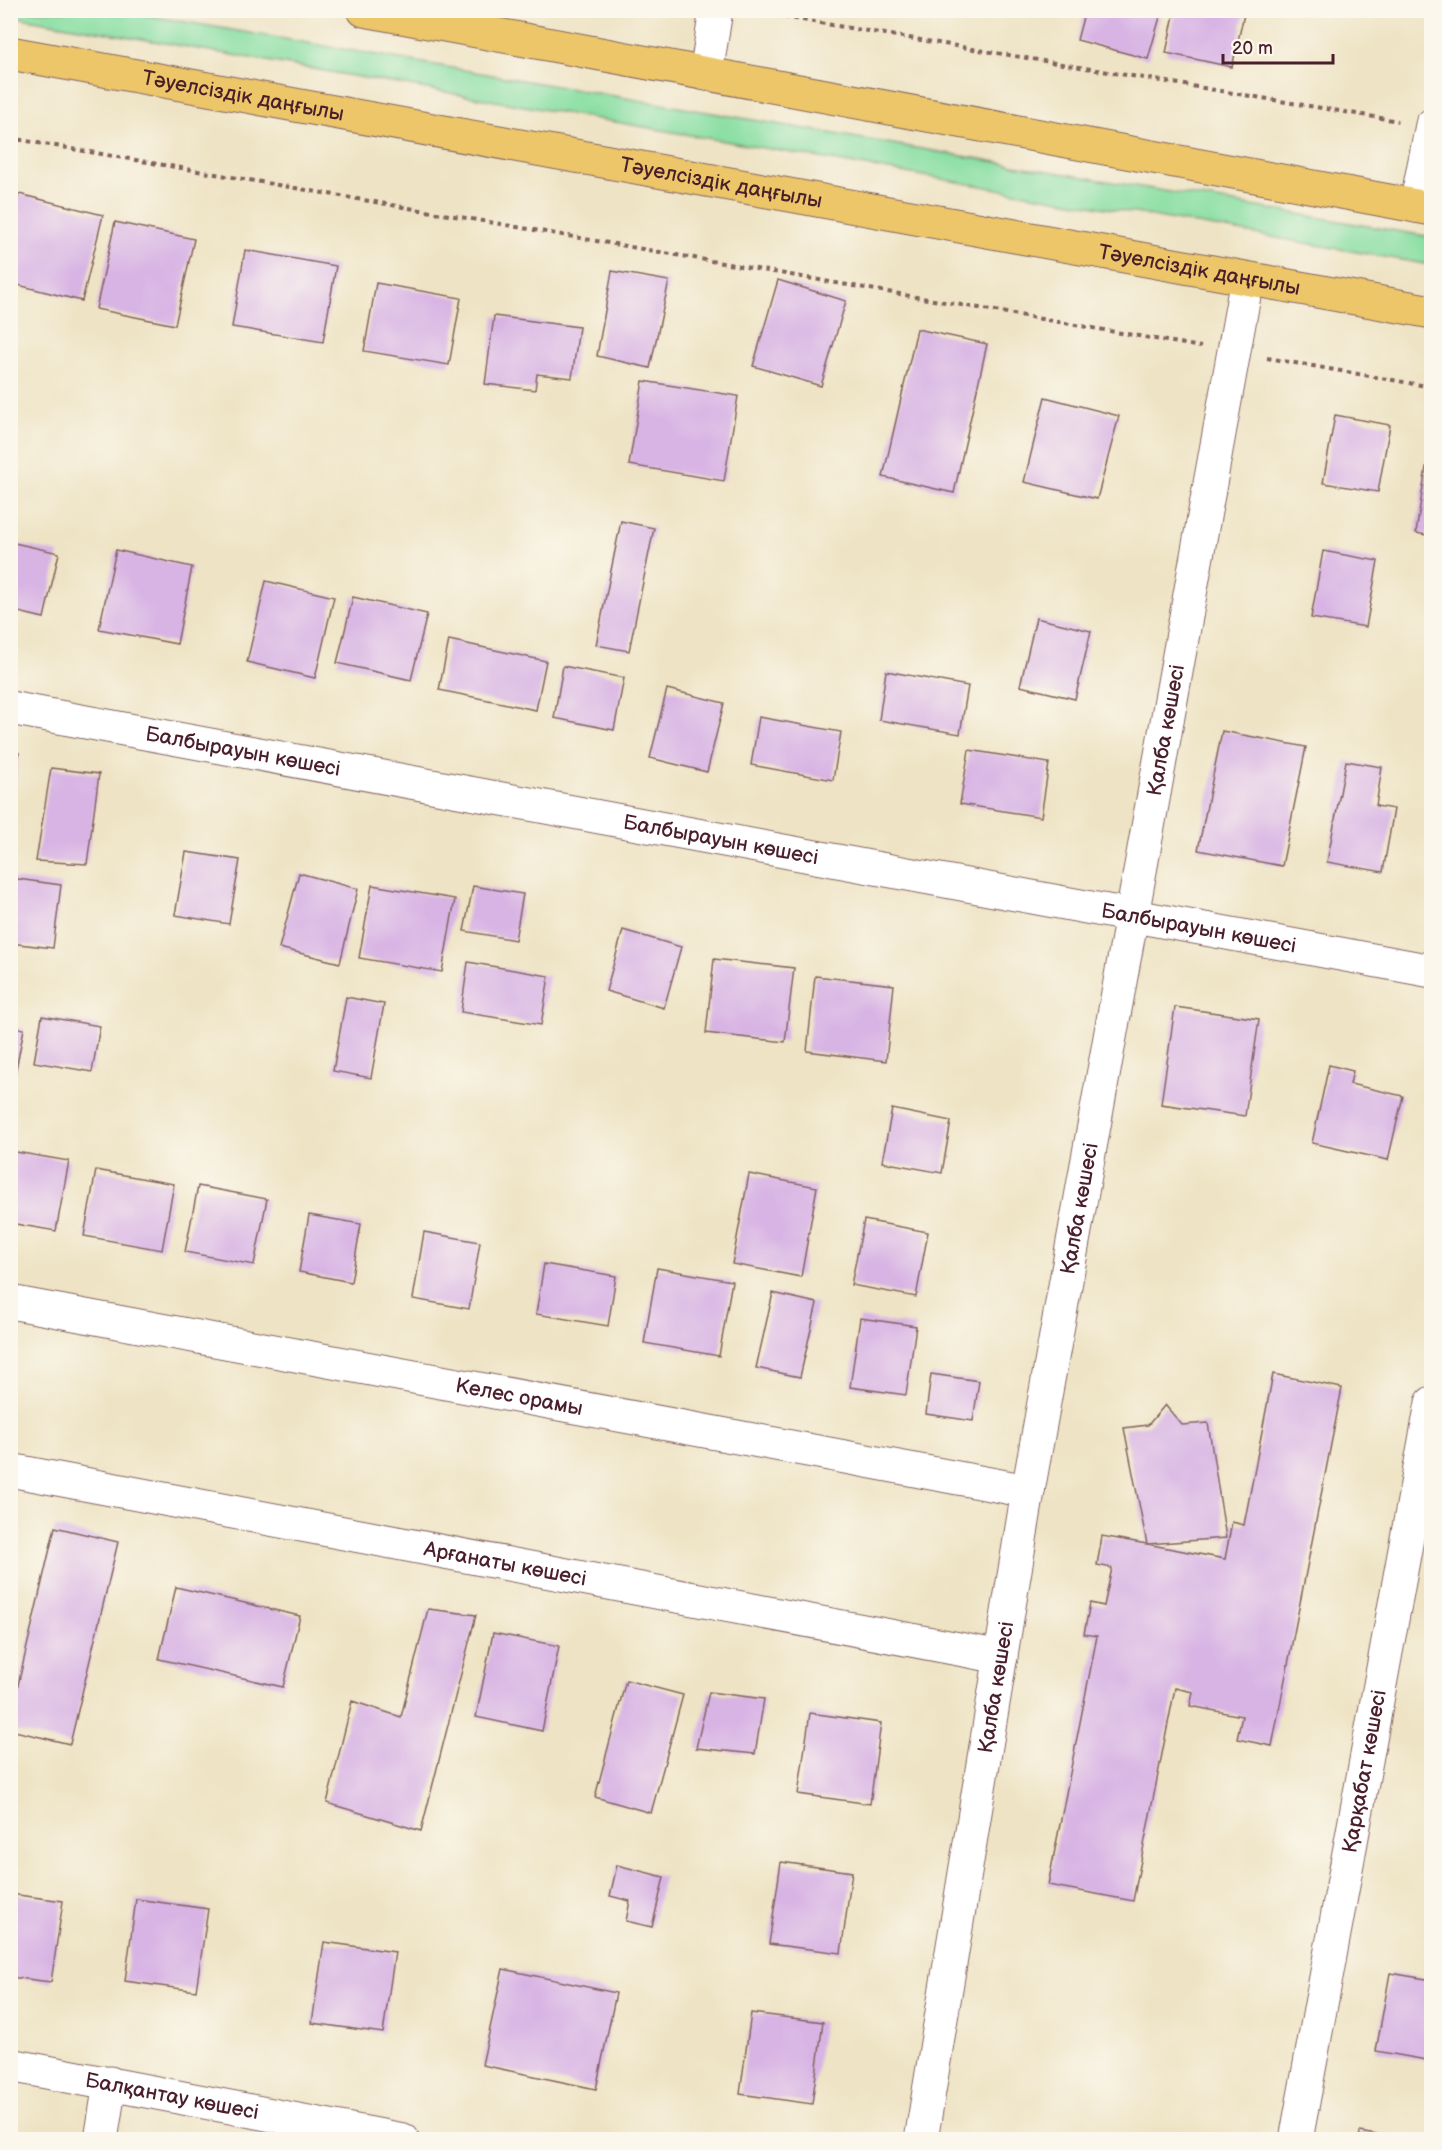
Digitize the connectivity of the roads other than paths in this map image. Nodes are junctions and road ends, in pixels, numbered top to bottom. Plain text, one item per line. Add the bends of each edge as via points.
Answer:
1 (364, 10) edge
2 (716, 10) edge
3 (10, 54) edge
4 (706, 74) junction
5 (1431, 126) edge
6 (1424, 208) edge
7 (1247, 279) junction
8 (1431, 312) edge
9 (10, 708) edge
10 (1133, 915) junction
11 (1431, 971) edge
12 (10, 1302) edge
13 (1431, 1403) edge
14 (10, 1470) edge
15 (1028, 1491) junction
16 (1001, 1657) junction
17 (10, 2065) edge
18 (110, 2084) junction
19 (101, 2139) edge
20 (403, 2139) edge
21 (921, 2139) edge
22 (1296, 2139) edge

1 - 4 main road
2 - 4 street
3 - 7 main road, Тәуелсіздік даңғылы
4 - 6 main road
5 - 6 street
7 - 8 main road, Тәуелсіздік даңғылы
7 - 10 street, Қалба көшесі
9 - 10 street, Балбырауын көшесі
10 - 11 street, Балбырауын көшесі
10 - 15 street, Қалба көшесі
12 - 15 street, Келес орамы
13 - 22 street, Қарқабат көшесі
14 - 16 street, Арғанаты көшесі
15 - 16 street, Қалба көшесі
16 - 21 street, Қалба көшесі
17 - 18 street, Балқантау көшесі
18 - 19 street
18 - 20 street, Балқантау көшесі

